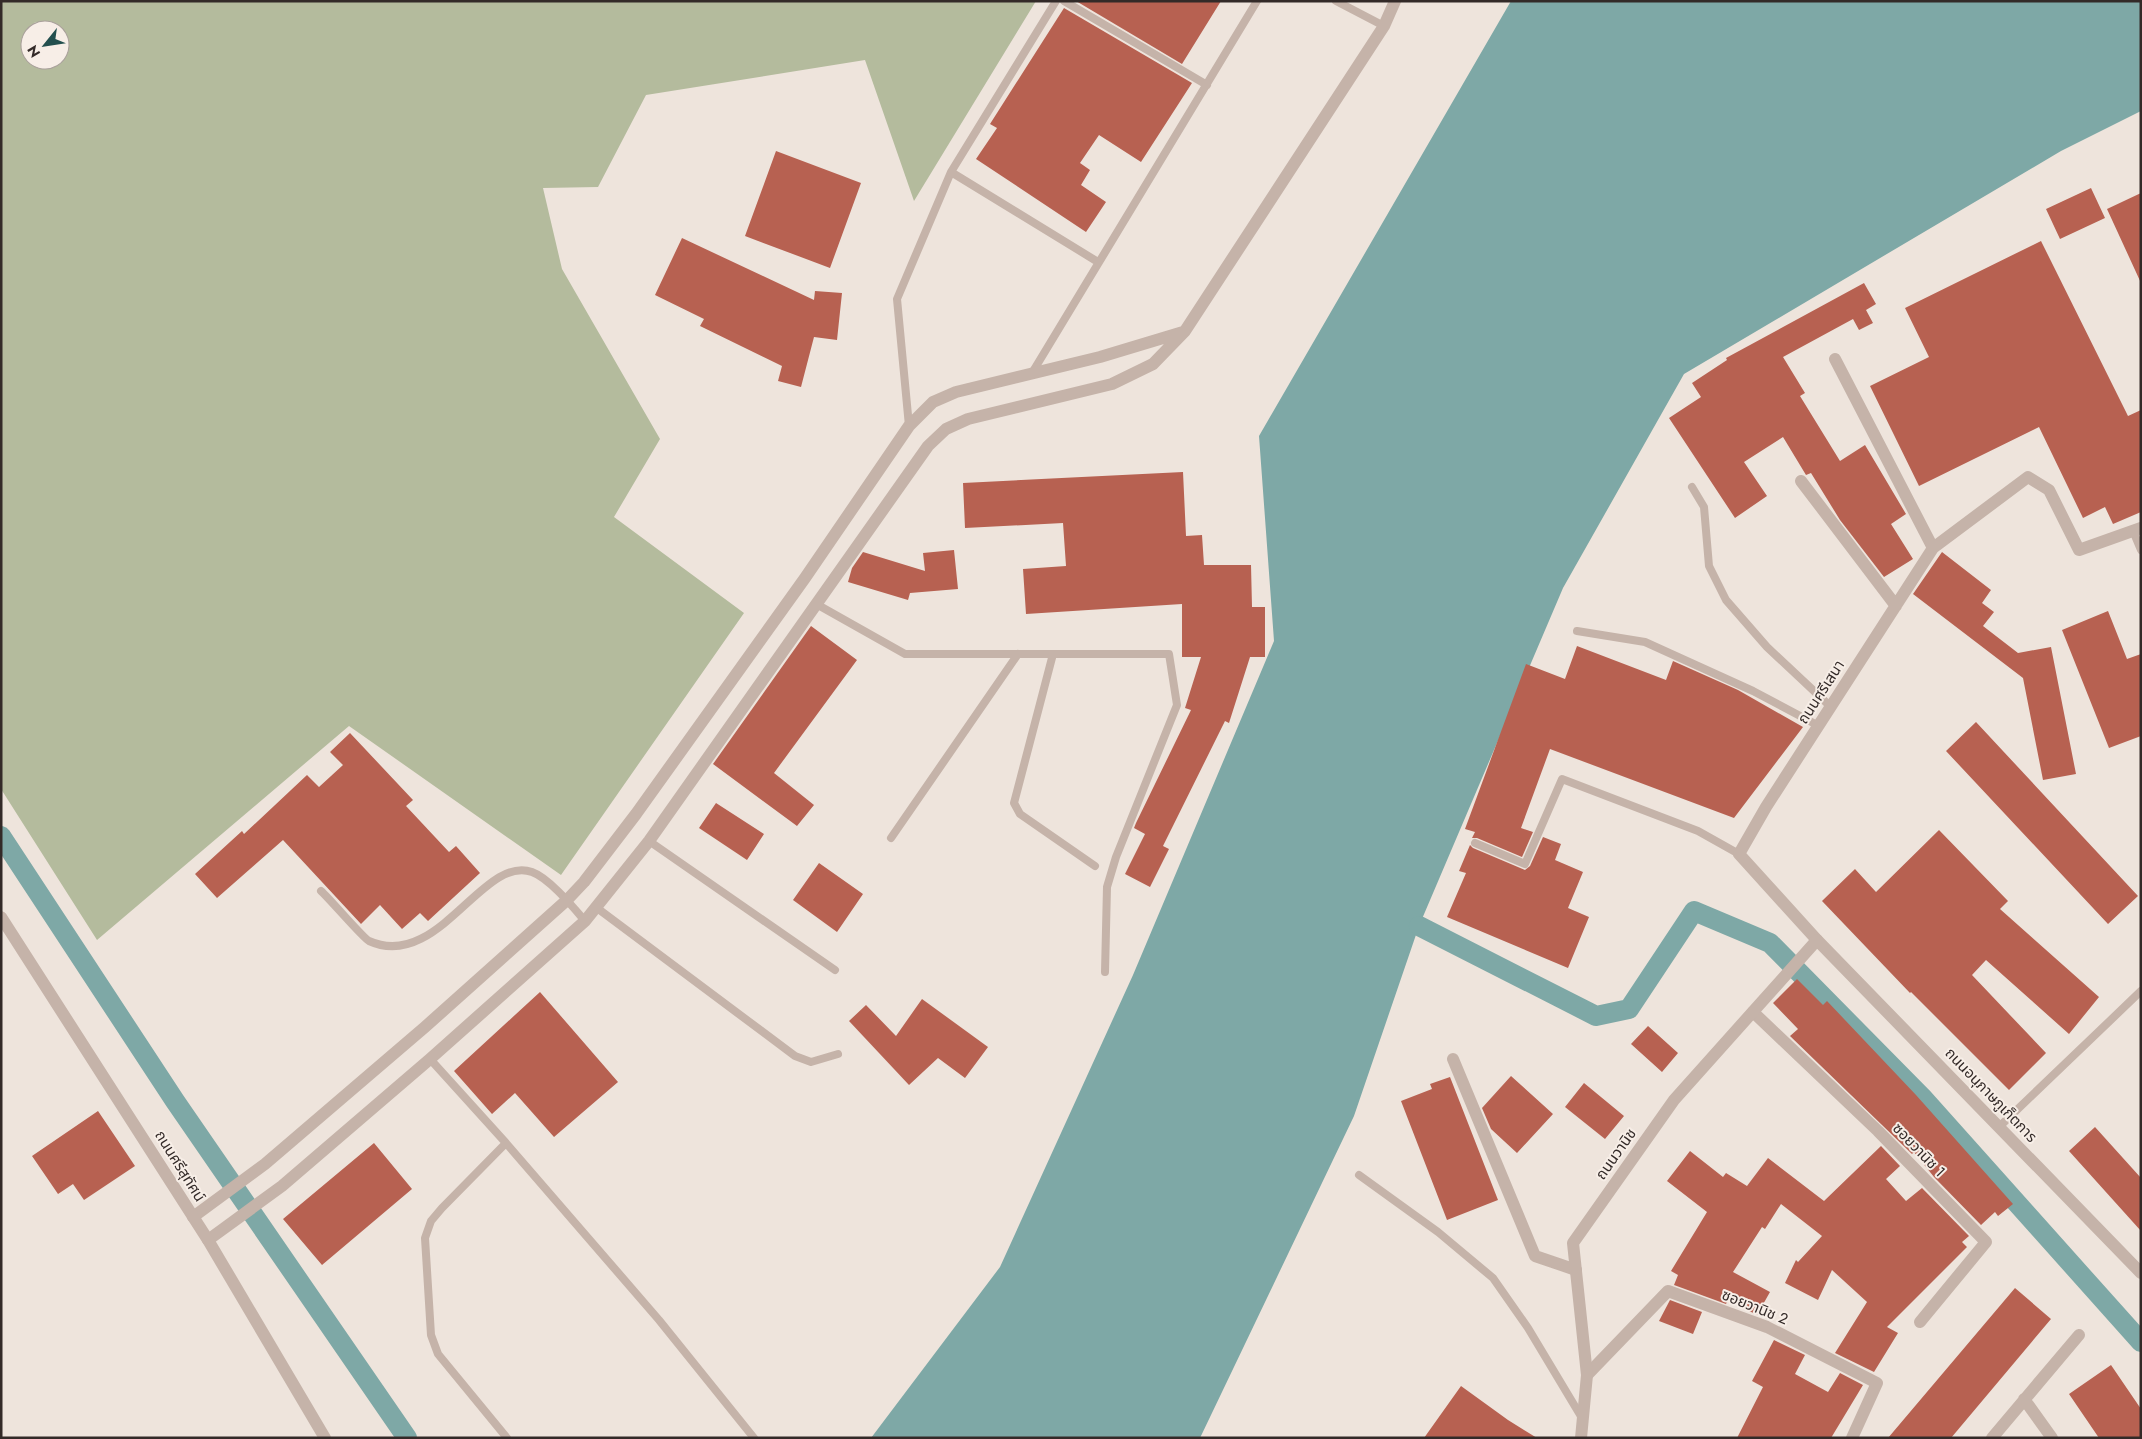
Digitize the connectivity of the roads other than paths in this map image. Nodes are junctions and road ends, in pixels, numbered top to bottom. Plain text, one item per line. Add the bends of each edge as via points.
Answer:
1 (1056, 1) edge
2 (1064, 1) edge
3 (1257, 1) edge
4 (1336, 1) edge
5 (1395, 1) edge
6 (1384, 26) junction
7 (1207, 85) junction
8 (951, 172) junction
9 (1098, 262) junction
10 (1186, 331) junction
11 (1835, 359) dead end
12 (1032, 373) junction
13 (910, 426) junction
14 (1801, 481) dead end
15 (1692, 487) dead end
16 (2137, 529) edge
17 (1933, 548) junction
18 (2141, 550) edge
19 (818, 605) junction
20 (1896, 606) junction
21 (1577, 631) dead end
22 (1018, 654) junction
23 (1053, 654) junction
24 (1831, 707) junction
25 (1819, 726) junction
26 (891, 838) dead end
27 (649, 841) junction
28 (1475, 843) dead end
29 (1739, 854) junction
30 (1094, 866) dead end
31 (321, 891) dead end
32 (567, 900) junction
33 (597, 908) junction
34 (1, 917) edge
35 (586, 921) junction
36 (1817, 940) junction
37 (835, 970) dead end
38 (1105, 972) dead end
39 (2141, 991) edge
40 (1753, 1012) junction
41 (838, 1054) dead end
42 (430, 1059) junction
43 (1453, 1059) dead end
44 (1999, 1127) junction
45 (506, 1143) junction
46 (1359, 1175) dead end
47 (193, 1217) junction
48 (208, 1240) junction
49 (1576, 1270) junction
50 (2141, 1273) edge
51 (1920, 1322) dead end
52 (2079, 1335) dead end
53 (1587, 1375) junction
54 (2024, 1400) junction
55 (1584, 1421) junction
56 (325, 1438) edge
57 (506, 1438) edge
58 (754, 1438) edge
59 (1582, 1438) edge
60 (1852, 1438) edge
61 (1992, 1438) edge
62 (2052, 1438) edge

1 - 8 lane
2 - 7 lane
3 - 7 lane
4 - 6 lane
5 - 6 street
6 - 10 street
7 - 9 lane
8 - 9 lane
8 - 13 lane via 897,299
9 - 12 lane
10 - 12 street via 1100,358
10 - 19 street via 1153,364 1112,384 968,419 946,429 928,446
11 - 17 street
12 - 13 street via 956,392 934,402
13 - 32 street via 636,814
14 - 20 street
15 - 24 lane via 1704,507 1708,566 1726,600 1767,647
16 - 17 street via 2080,550 2049,490 2028,477
16 - 18 lane
17 - 20 street, ถนนศรีเสนา
19 - 22 lane via 905,654
19 - 27 street
20 - 24 street, ถนนศรีเสนา
21 - 25 lane via 1645,642 1753,691
22 - 23 lane
22 - 26 lane
23 - 30 lane via 1014,803 1020,814
23 - 38 lane via 1169,654 1177,705 1107,887
24 - 25 street, ถนนศรีเสนา
25 - 29 street, ถนนศรีเสนา
27 - 33 street
27 - 37 lane
28 - 29 lane via 1525,864 1562,779 1698,831
29 - 36 street, ถนนอนุภาษภูเก็ตการ
31 - 32 lane via 367,940 388,946 412,942 436,930 486,886 508,872 532,872
32 - 35 lane
32 - 47 street via 265,1164
33 - 35 street
33 - 41 lane via 794,1056 811,1062
34 - 47 street, ถนนศรีสุทัศน์
35 - 42 street
36 - 40 street, ถนนวานิช
36 - 44 street, ถนนอนุภาษภูเก็ตการ
39 - 44 lane
40 - 49 street, ถนนวานิช via 1674,1100 1573,1243
40 - 51 street, ซอยวานิช 1 via 1878,1131 1986,1242
42 - 45 lane
42 - 48 street via 282,1186
43 - 49 street via 1535,1256
44 - 50 street, ถนนอนุภาษภูเก็ตการ
45 - 57 lane via 442,1208 431,1221 425,1238 431,1335 438,1354
45 - 58 lane via 659,1320
46 - 55 lane via 1438,1232 1493,1278 1528,1328
47 - 48 street, ถนนศรีสุทัศน์
48 - 56 street, ถนนศรีสุทัศน์
49 - 53 street, ถนนวานิช
52 - 54 street
53 - 55 street, ถนนวานิช
53 - 60 street, ซอยวานิช 2 via 1668,1291 1767,1327 1877,1383
54 - 61 street
54 - 62 street
55 - 59 street, ถนนวานิช

